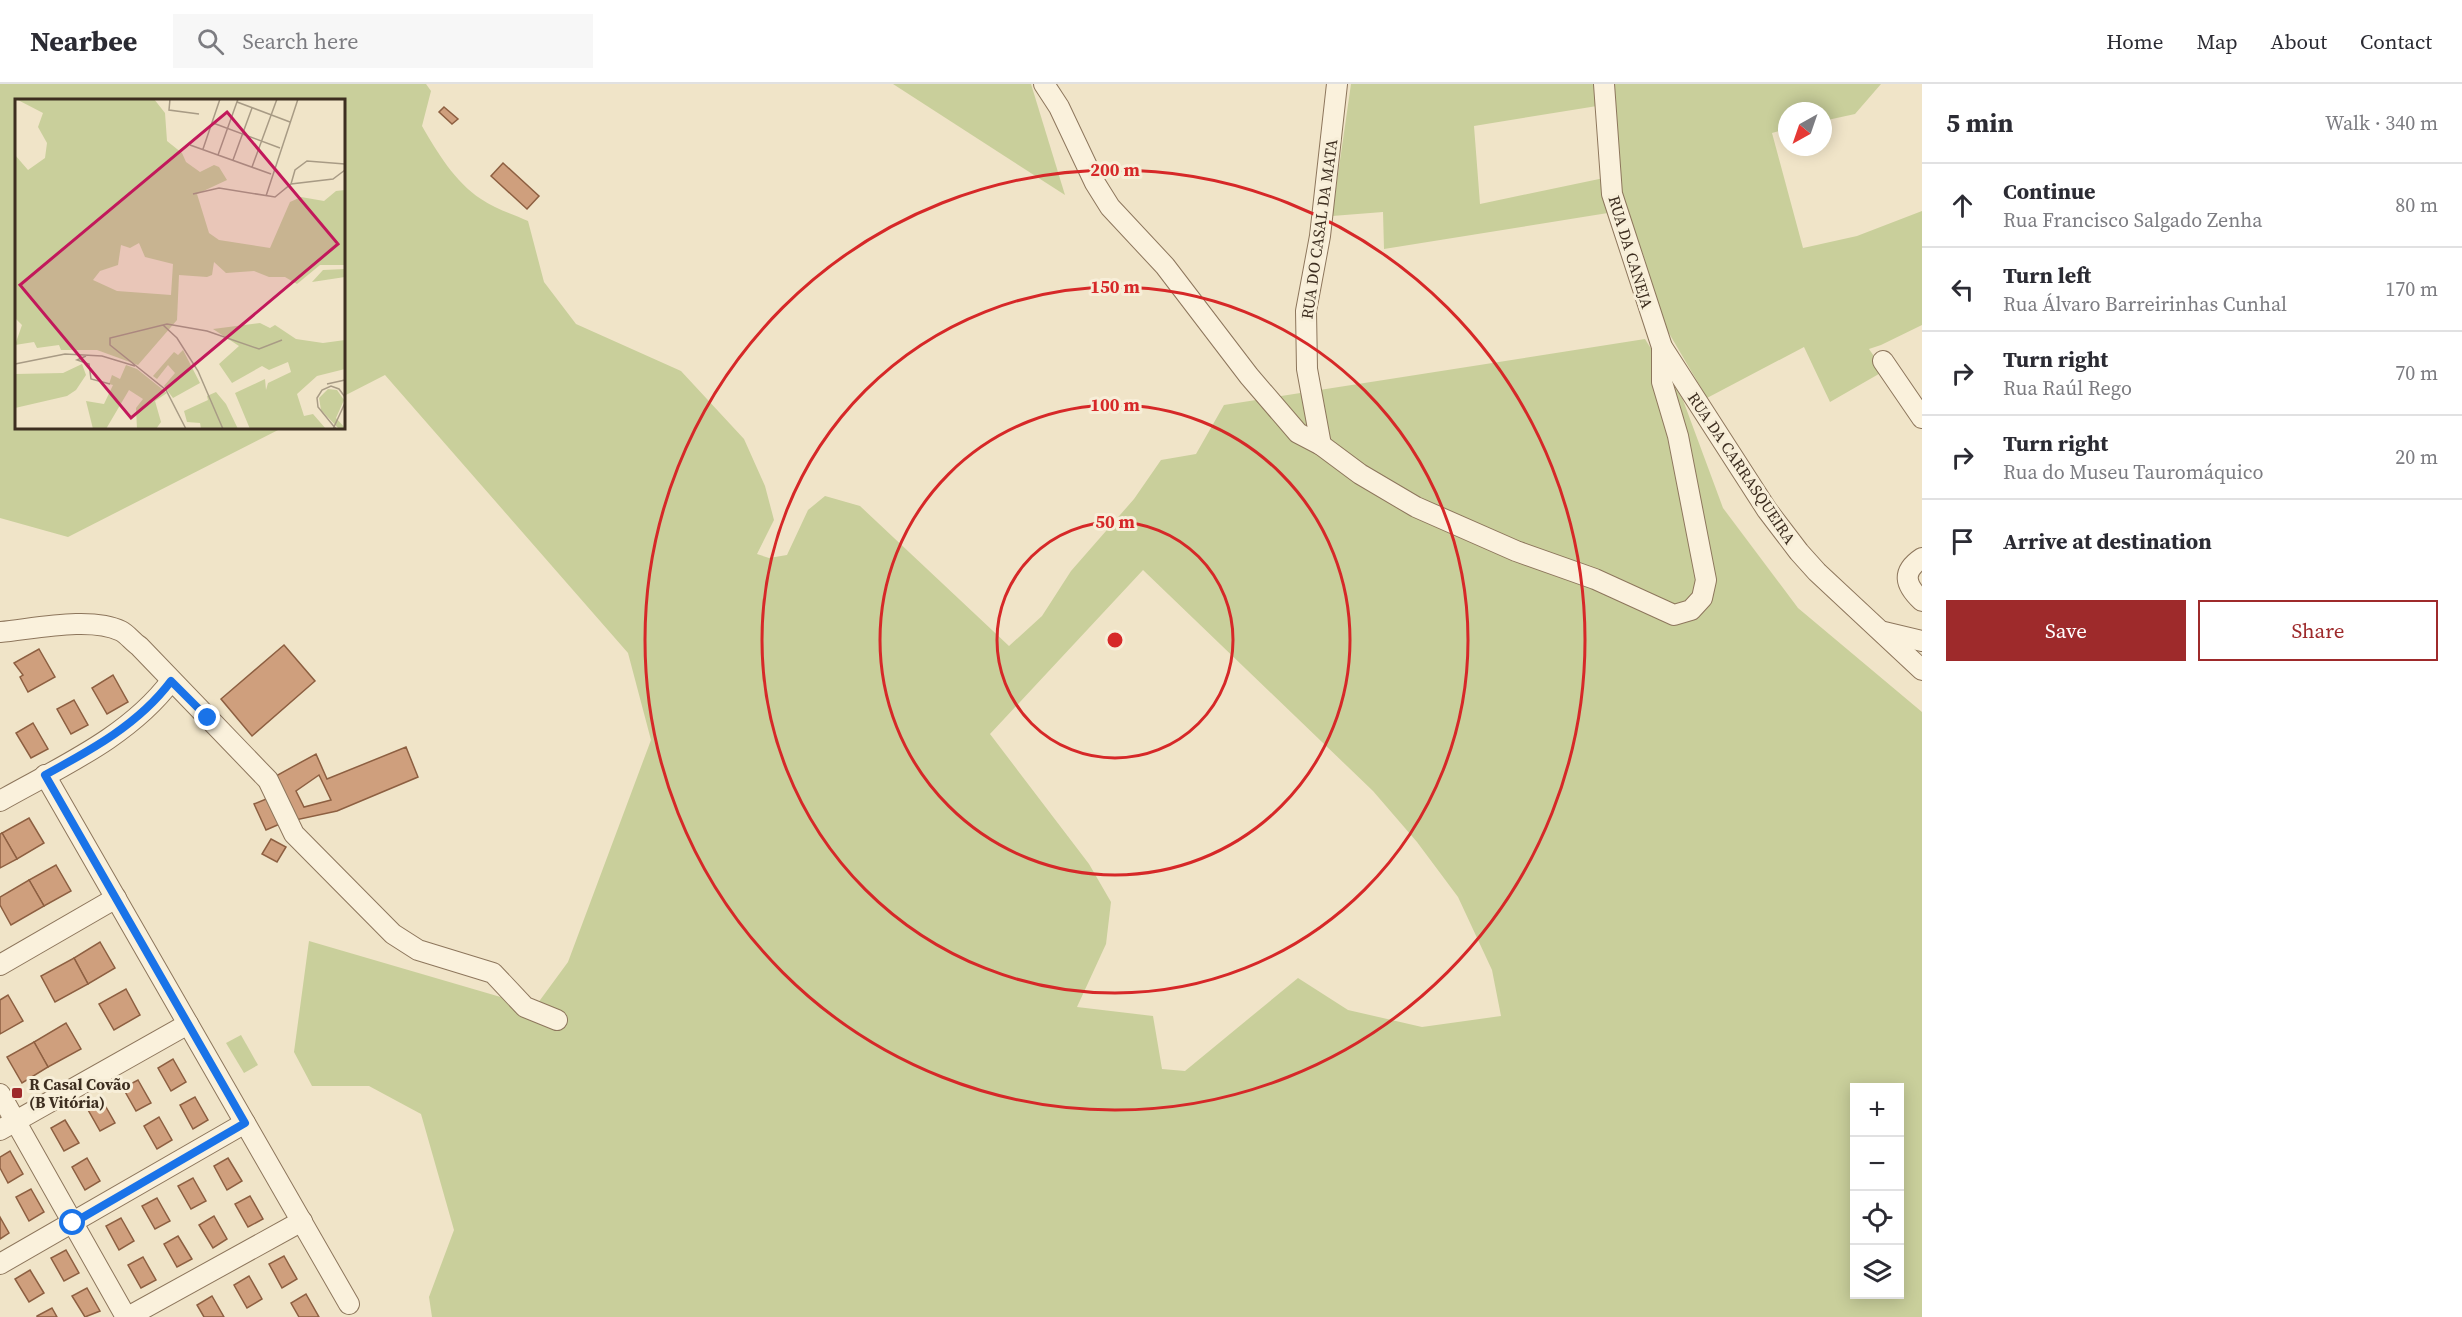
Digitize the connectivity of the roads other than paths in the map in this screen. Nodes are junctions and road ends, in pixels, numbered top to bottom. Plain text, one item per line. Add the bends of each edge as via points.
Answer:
1 (1044, 84) edge
2 (1337, 84) edge
3 (1604, 84) edge
4 (1662, 347) junction
5 (1883, 361) dead end
6 (1922, 417) edge
7 (1321, 445) junction
8 (1922, 558) edge
9 (1922, 601) edge
10 (1881, 631) junction
11 (0, 632) edge
12 (1922, 641) edge
13 (1922, 670) edge
14 (171, 681) junction
15 (45, 775) junction
16 (0, 801) edge
17 (116, 898) junction
18 (0, 965) edge
19 (557, 1020) dead end
20 (188, 1024) junction
21 (0, 1094) edge
22 (245, 1123) junction
23 (8, 1126) edge
24 (302, 1221) junction
25 (73, 1223) junction
26 (0, 1264) edge
27 (349, 1304) dead end
28 (127, 1317) edge

1 - 7 street via 1110,207 1165,266 1298,433
2 - 7 street, RUA DO CASAL DA MATA via 1320,236 1306,311 1307,369
3 - 4 street, RUA DA CANEJA via 1612,194
4 - 7 street via 1662,382 1678,436 1706,580 1702,598 1691,610 1674,615 1416,507
4 - 10 street, RUA DA CARRASQUEIRA via 1767,510 1799,552
5 - 6 street
8 - 9 street via 1908,574 1909,587
10 - 12 street
10 - 13 street, RUA DA CARRASQUEIRA
11 - 14 street via 98,625 122,632
14 - 15 street via 136,718
14 - 19 street via 268,780 294,834 393,934 418,950 493,973 525,1007
15 - 16 street
15 - 17 street
17 - 18 street
17 - 20 street
20 - 22 street
20 - 23 street
21 - 23 street
22 - 24 street
22 - 25 street
23 - 25 street
24 - 27 street
24 - 28 street
25 - 26 street
25 - 28 street

